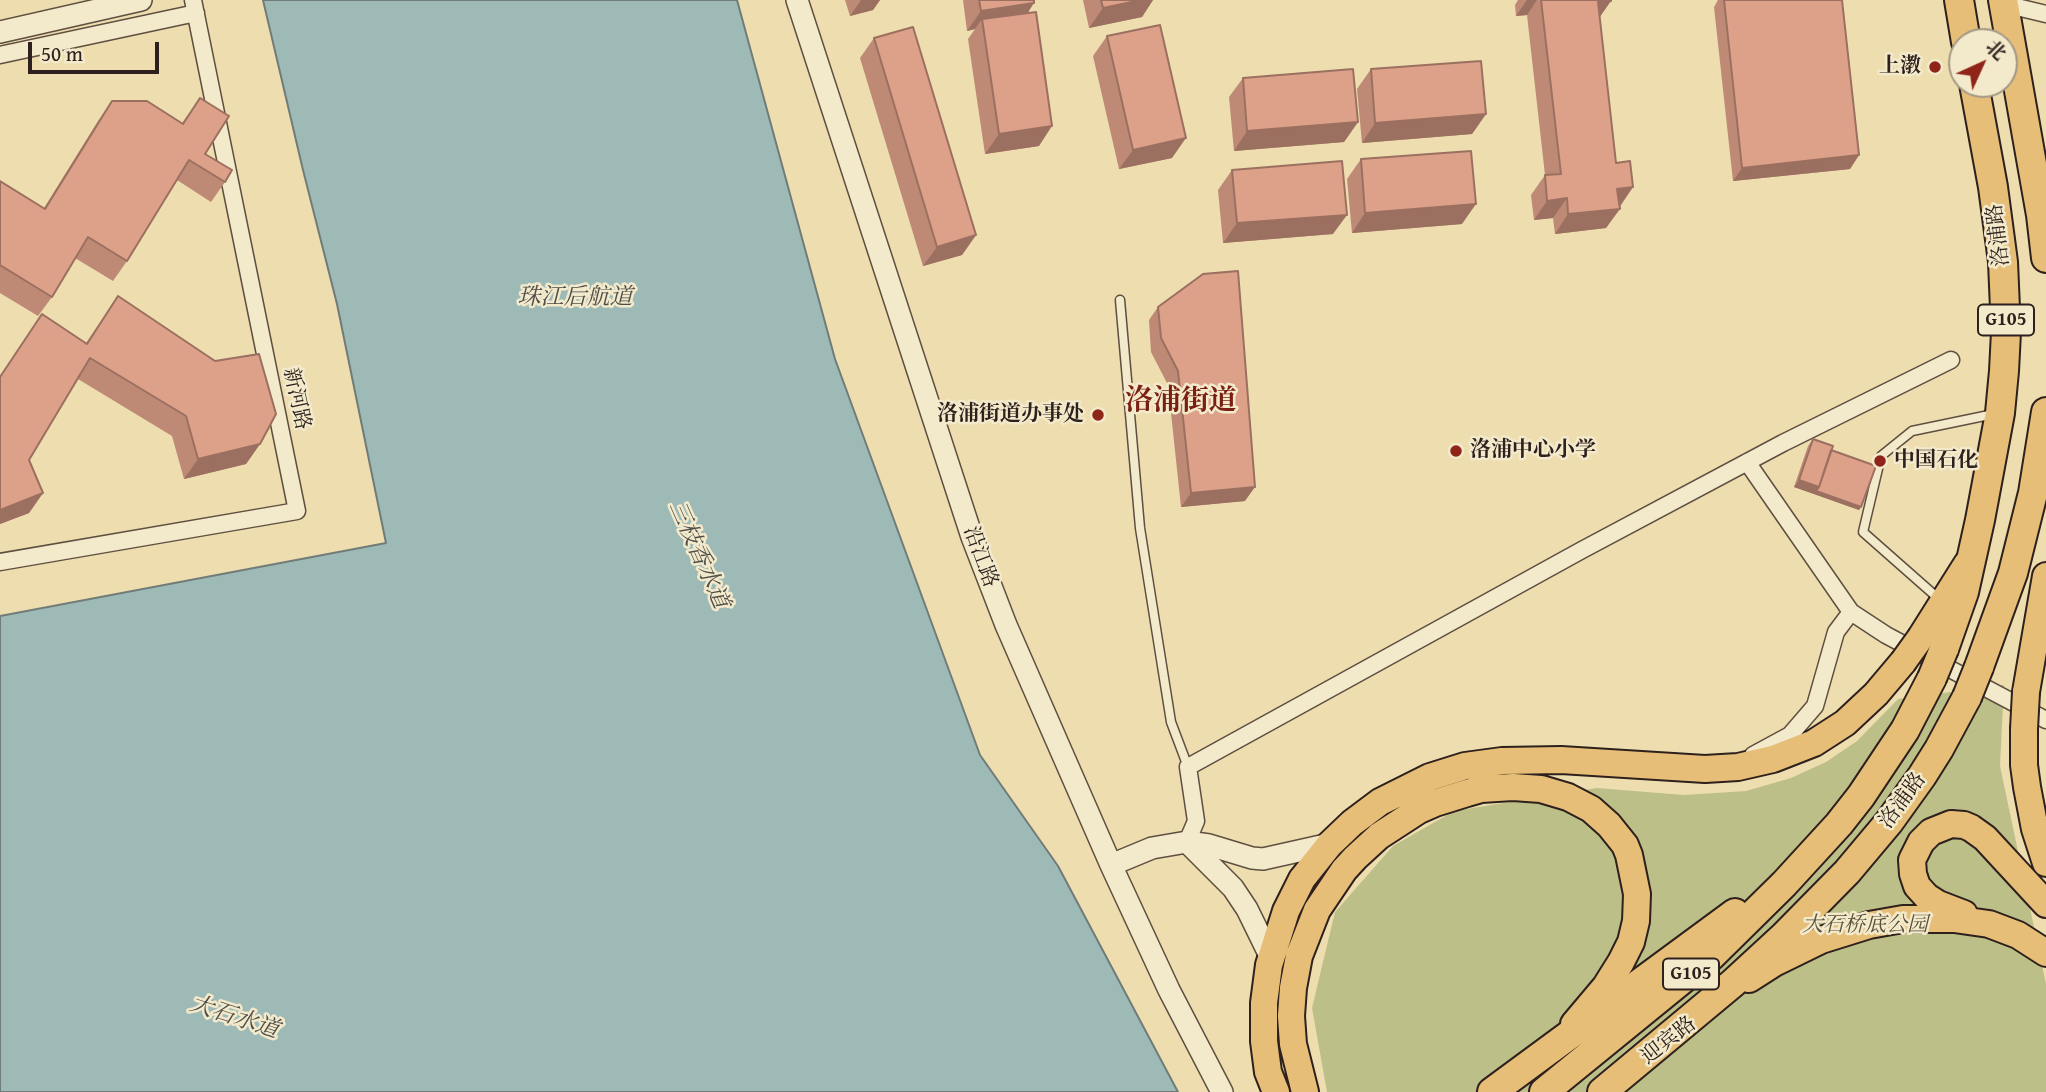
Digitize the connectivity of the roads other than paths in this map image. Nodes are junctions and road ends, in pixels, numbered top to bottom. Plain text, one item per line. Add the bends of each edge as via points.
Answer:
1 (141, 0) edge
2 (797, 0) edge
3 (1959, 0) edge
4 (2003, 2) edge
5 (194, 7) edge
6 (2046, 14) edge
7 (1964, 28) edge
8 (0, 32) edge
9 (0, 55) edge
10 (1977, 98) edge
11 (2046, 255) edge
12 (1120, 300) dead end
13 (1951, 360) dead end
14 (2046, 412) edge
15 (2000, 413) junction
16 (1747, 462) junction
17 (1972, 556) junction
18 (0, 562) edge
19 (2046, 576) edge
20 (1943, 603) junction
21 (1852, 612) junction
22 (1933, 643) junction
23 (2035, 673) edge
24 (2035, 724) edge
25 (1188, 767) junction
26 (1722, 769) junction
27 (1187, 842) junction
28 (1330, 844) junction
29 (1819, 846) junction
30 (2046, 863) edge
31 (1111, 865) junction
32 (2046, 904) edge
33 (2005, 929) junction
34 (2046, 953) edge
35 (1271, 958) junction
36 (1531, 1063) junction
37 (1548, 1090) edge
38 (1222, 1092) edge
39 (1276, 1092) edge
40 (1305, 1092) edge
41 (1493, 1092) edge
42 (1603, 1092) edge

1 - 8 street
2 - 31 street, 沿江路 via 972,537 1030,683
3 - 7 highway
4 - 6 street
4 - 11 highway, 洛浦路
5 - 9 street
5 - 18 street, 新河路 via 297,511
10 - 15 highway, 洛浦路 / G105 via 2003,262 2006,332
12 - 25 lane via 1140,528 1171,722
13 - 16 street
14 - 42 highway, 洛浦路 / G105, bridge via 2014,573 1966,697 1906,799 1838,882 1784,936
15 - 17 highway, 洛浦路 / G105
15 - 20 lane via 1912,431 1881,456 1863,532
16 - 21 street
16 - 25 street
17 - 20 main road
17 - 22 highway, 洛浦路 / G105 via 1964,592
19 - 23 main road
20 - 22 main road
21 - 24 street
21 - 26 street via 1836,632 1815,706 1790,735
22 - 26 main road, bridge via 1903,663 1863,708 1828,735 1773,760
22 - 29 highway, 洛浦路 / G105, bridge via 1932,678 1905,730 1861,796
23 - 24 main road, bridge
24 - 30 main road via 2027,788
25 - 27 street via 1196,821
26 - 28 main road via 1539,759 1465,766 1396,793 1364,813
27 - 28 street via 1263,859
27 - 31 street via 1152,848
27 - 35 street via 1233,888
28 - 35 main road via 1294,894
29 - 36 highway, 洛浦路 / G105
29 - 37 highway, 洛浦路 / G105 via 1711,956
31 - 38 street, 沿江路
32 - 33 main road via 1971,828 1951,824 1926,836 1912,860 1914,880 1923,893 1938,904
33 - 34 main road, 迎宾路
33 - 42 main road, 迎宾路 via 1954,919 1903,919 1821,940 1753,976
35 - 39 main road via 1264,1041
36 - 40 main road via 1585,1013 1621,962 1636,920 1636,881 1617,835 1581,803 1541,789 1481,789 1435,803 1391,828 1355,858 1325,896 1305,940 1293,988 1293,1044
36 - 41 highway, G105

